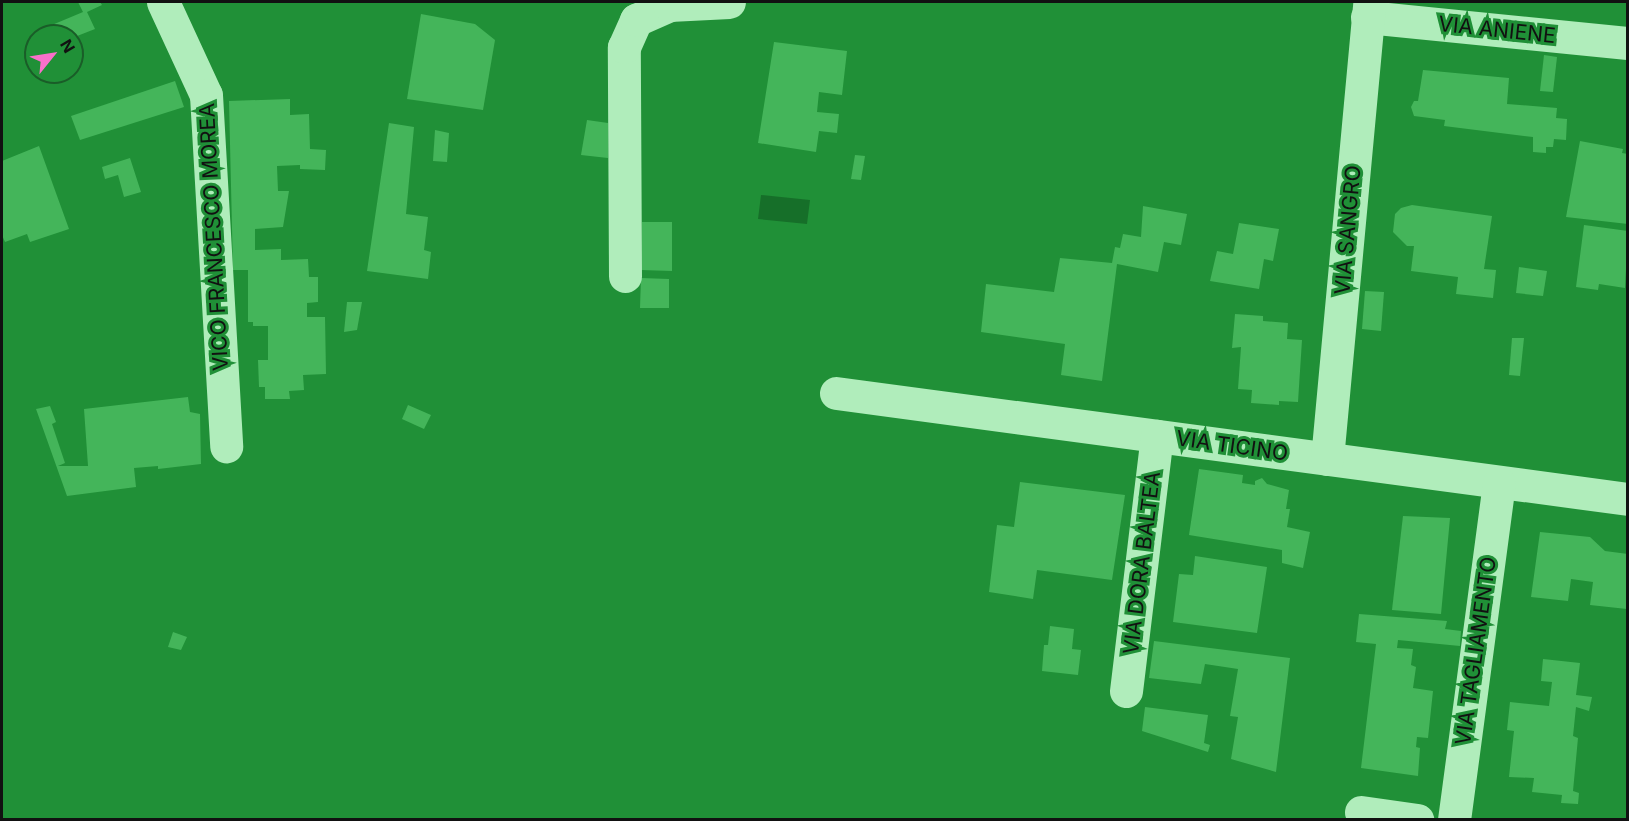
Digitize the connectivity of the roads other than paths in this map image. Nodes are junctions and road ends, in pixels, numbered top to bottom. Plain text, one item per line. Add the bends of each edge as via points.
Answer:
1 (163, 2) edge
2 (729, 2) edge
3 (1368, 9) edge
4 (1628, 44) edge
5 (625, 276) dead end
6 (836, 393) dead end
7 (1157, 436) junction
8 (226, 446) dead end
9 (1327, 459) junction
10 (1499, 483) junction
11 (1628, 499) edge
12 (1126, 691) dead end
13 (1361, 812) dead end
14 (1417, 819) edge
15 (1454, 819) edge

1 - 8 street, VICO FRANCESCO MOREA via 206,95
2 - 5 street via 669,5 636,20 624,47
3 - 4 street, VIA ANIENE
3 - 9 street, VIA SANGRO
6 - 7 street, VIA TICINO
7 - 9 street, VIA TICINO
7 - 12 street, VIA DORA BALTEA
9 - 10 street, VIA TICINO
10 - 11 street, VIA TICINO
10 - 15 street, VIA TAGLIAMENTO
13 - 14 street

